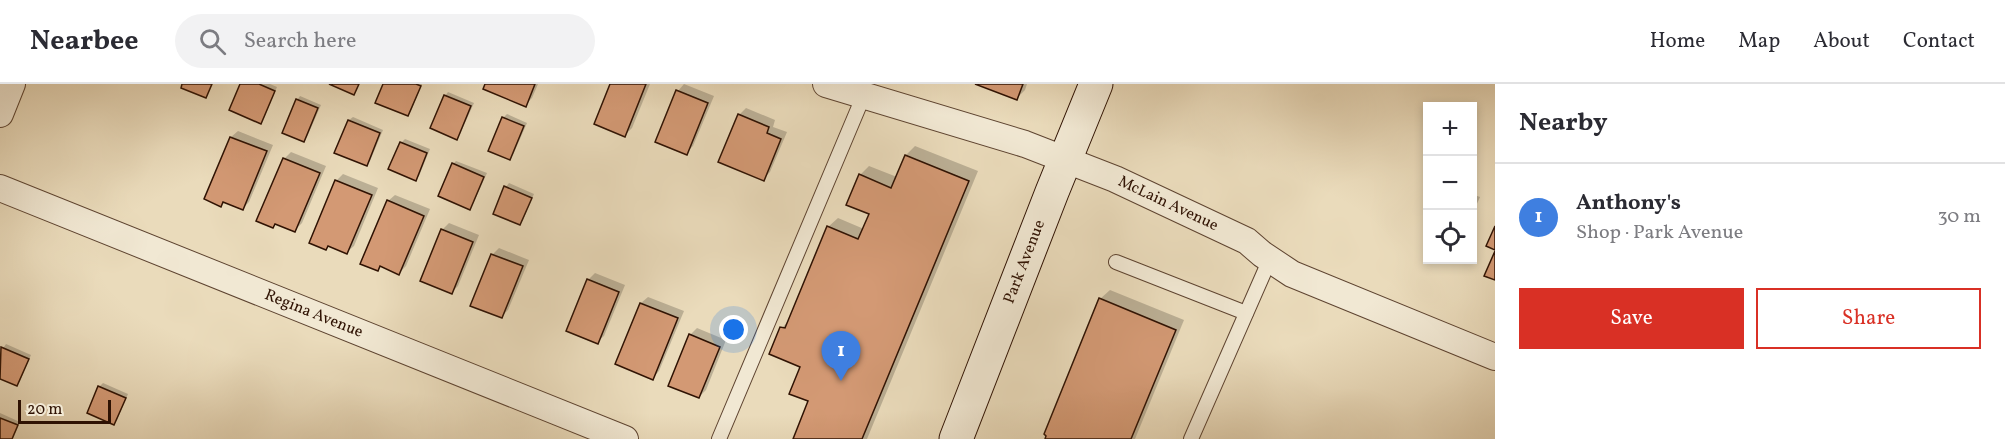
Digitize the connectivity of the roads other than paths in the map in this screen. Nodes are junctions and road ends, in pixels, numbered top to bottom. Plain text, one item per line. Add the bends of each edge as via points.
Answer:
1 (12, 84) edge
2 (826, 84) edge
3 (1096, 84) edge
4 (866, 90) edge
5 (0, 114) edge
6 (1066, 161) junction
7 (0, 188) edge
8 (1270, 259) junction
9 (1116, 262) dead end
10 (1246, 313) junction
11 (1495, 357) edge
12 (625, 439) edge
13 (719, 439) edge
14 (956, 439) edge
15 (1191, 439) edge

1 - 5 street
2 - 4 street, McLain Avenue
3 - 6 street, Park Avenue
4 - 6 street, McLain Avenue
4 - 13 lane
6 - 8 street, McLain Avenue via 1115,179 1247,241
6 - 14 street, Park Avenue
7 - 12 street, Regina Avenue
8 - 10 lane
8 - 11 street, McLain Avenue via 1293,274
9 - 10 lane
10 - 15 lane

